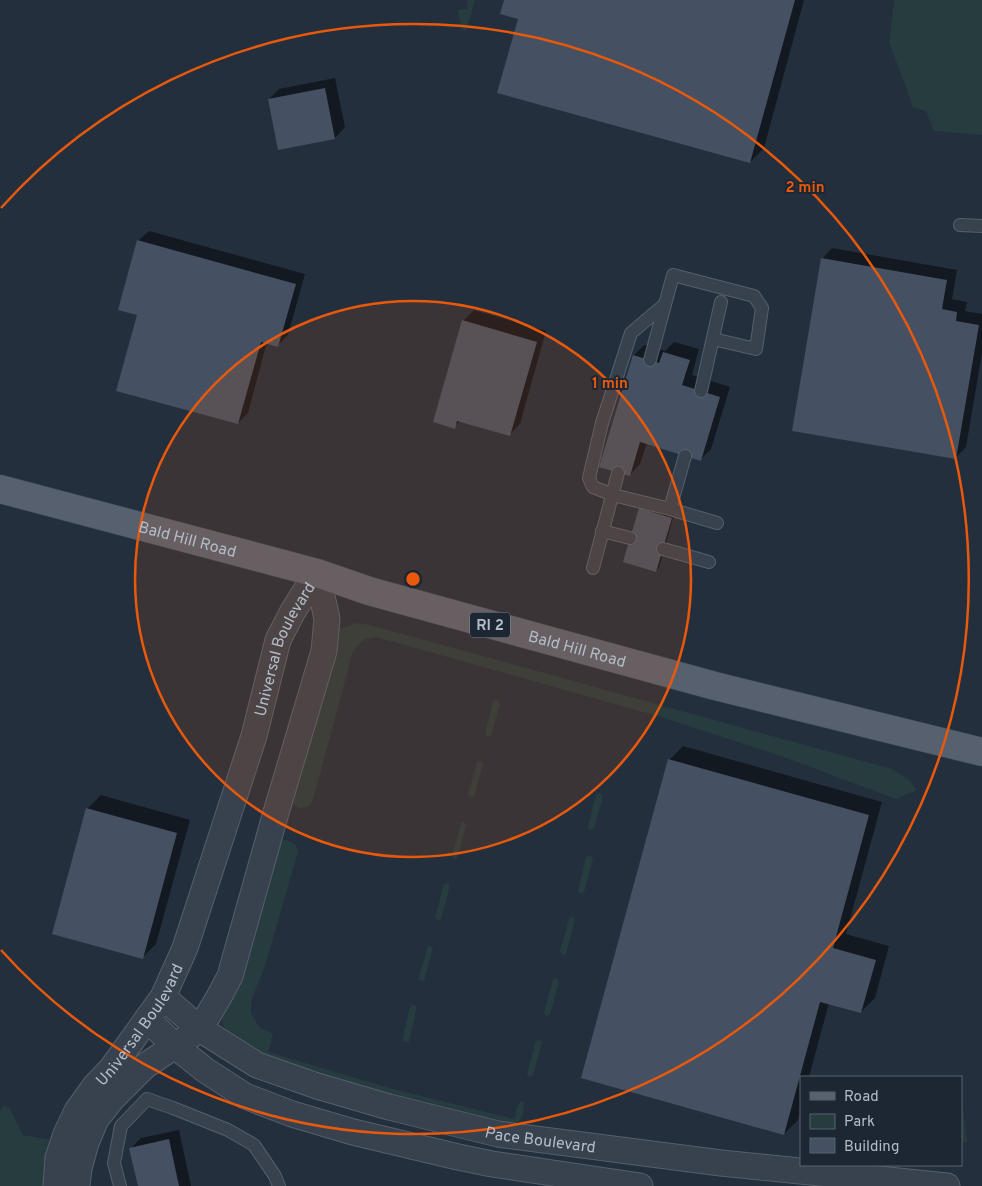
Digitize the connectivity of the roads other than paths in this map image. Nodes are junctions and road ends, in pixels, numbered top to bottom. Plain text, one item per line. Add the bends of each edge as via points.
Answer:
1 (960, 225) dead end
2 (982, 226) edge
3 (721, 302) dead end
4 (664, 305) junction
5 (713, 339) junction
6 (650, 360) dead end
7 (701, 391) dead end
8 (685, 456) dead end
9 (618, 473) dead end
10 (0, 489) edge
11 (613, 495) junction
12 (670, 509) junction
13 (717, 523) dead end
14 (602, 531) junction
15 (630, 538) dead end
16 (663, 549) dead end
17 (709, 562) dead end
18 (593, 568) dead end
19 (317, 573) junction
20 (982, 752) edge
21 (163, 997) junction
22 (147, 1019) junction
23 (200, 1029) junction
24 (175, 1046) junction
25 (56, 1186) edge
26 (77, 1186) edge
27 (120, 1186) edge
28 (279, 1186) edge
29 (640, 1186) edge
30 (947, 1186) edge

1 - 2 lane
3 - 5 lane
4 - 5 lane via 673,275 754,296 762,308 756,348
4 - 6 lane
4 - 11 lane via 631,333 602,423 589,478 593,487
5 - 7 lane
8 - 12 lane
9 - 11 lane
10 - 19 main road, Bald Hill Road / RI 2
11 - 12 lane
11 - 14 lane
12 - 13 lane
14 - 15 lane
14 - 18 lane
16 - 17 lane
19 - 20 main road, Bald Hill Road / RI 2 via 369,592 699,681
19 - 21 street, Universal Boulevard via 278,640 254,736 232,806 185,948
19 - 23 street, Universal Boulevard via 327,619 324,651 230,976
21 - 22 street, Universal Boulevard
21 - 23 street, Pace Boulevard
22 - 24 street, Pace Boulevard
22 - 25 street, Universal Boulevard via 77,1111 58,1158
23 - 24 street, Universal Boulevard
23 - 30 street, Pace Boulevard via 257,1065 389,1107 498,1134 721,1163
24 - 26 street, Universal Boulevard via 145,1066 96,1119 86,1143
24 - 29 street, Pace Boulevard via 245,1096 300,1116 458,1157
27 - 28 lane via 114,1163 121,1126 147,1099 228,1130 254,1146

